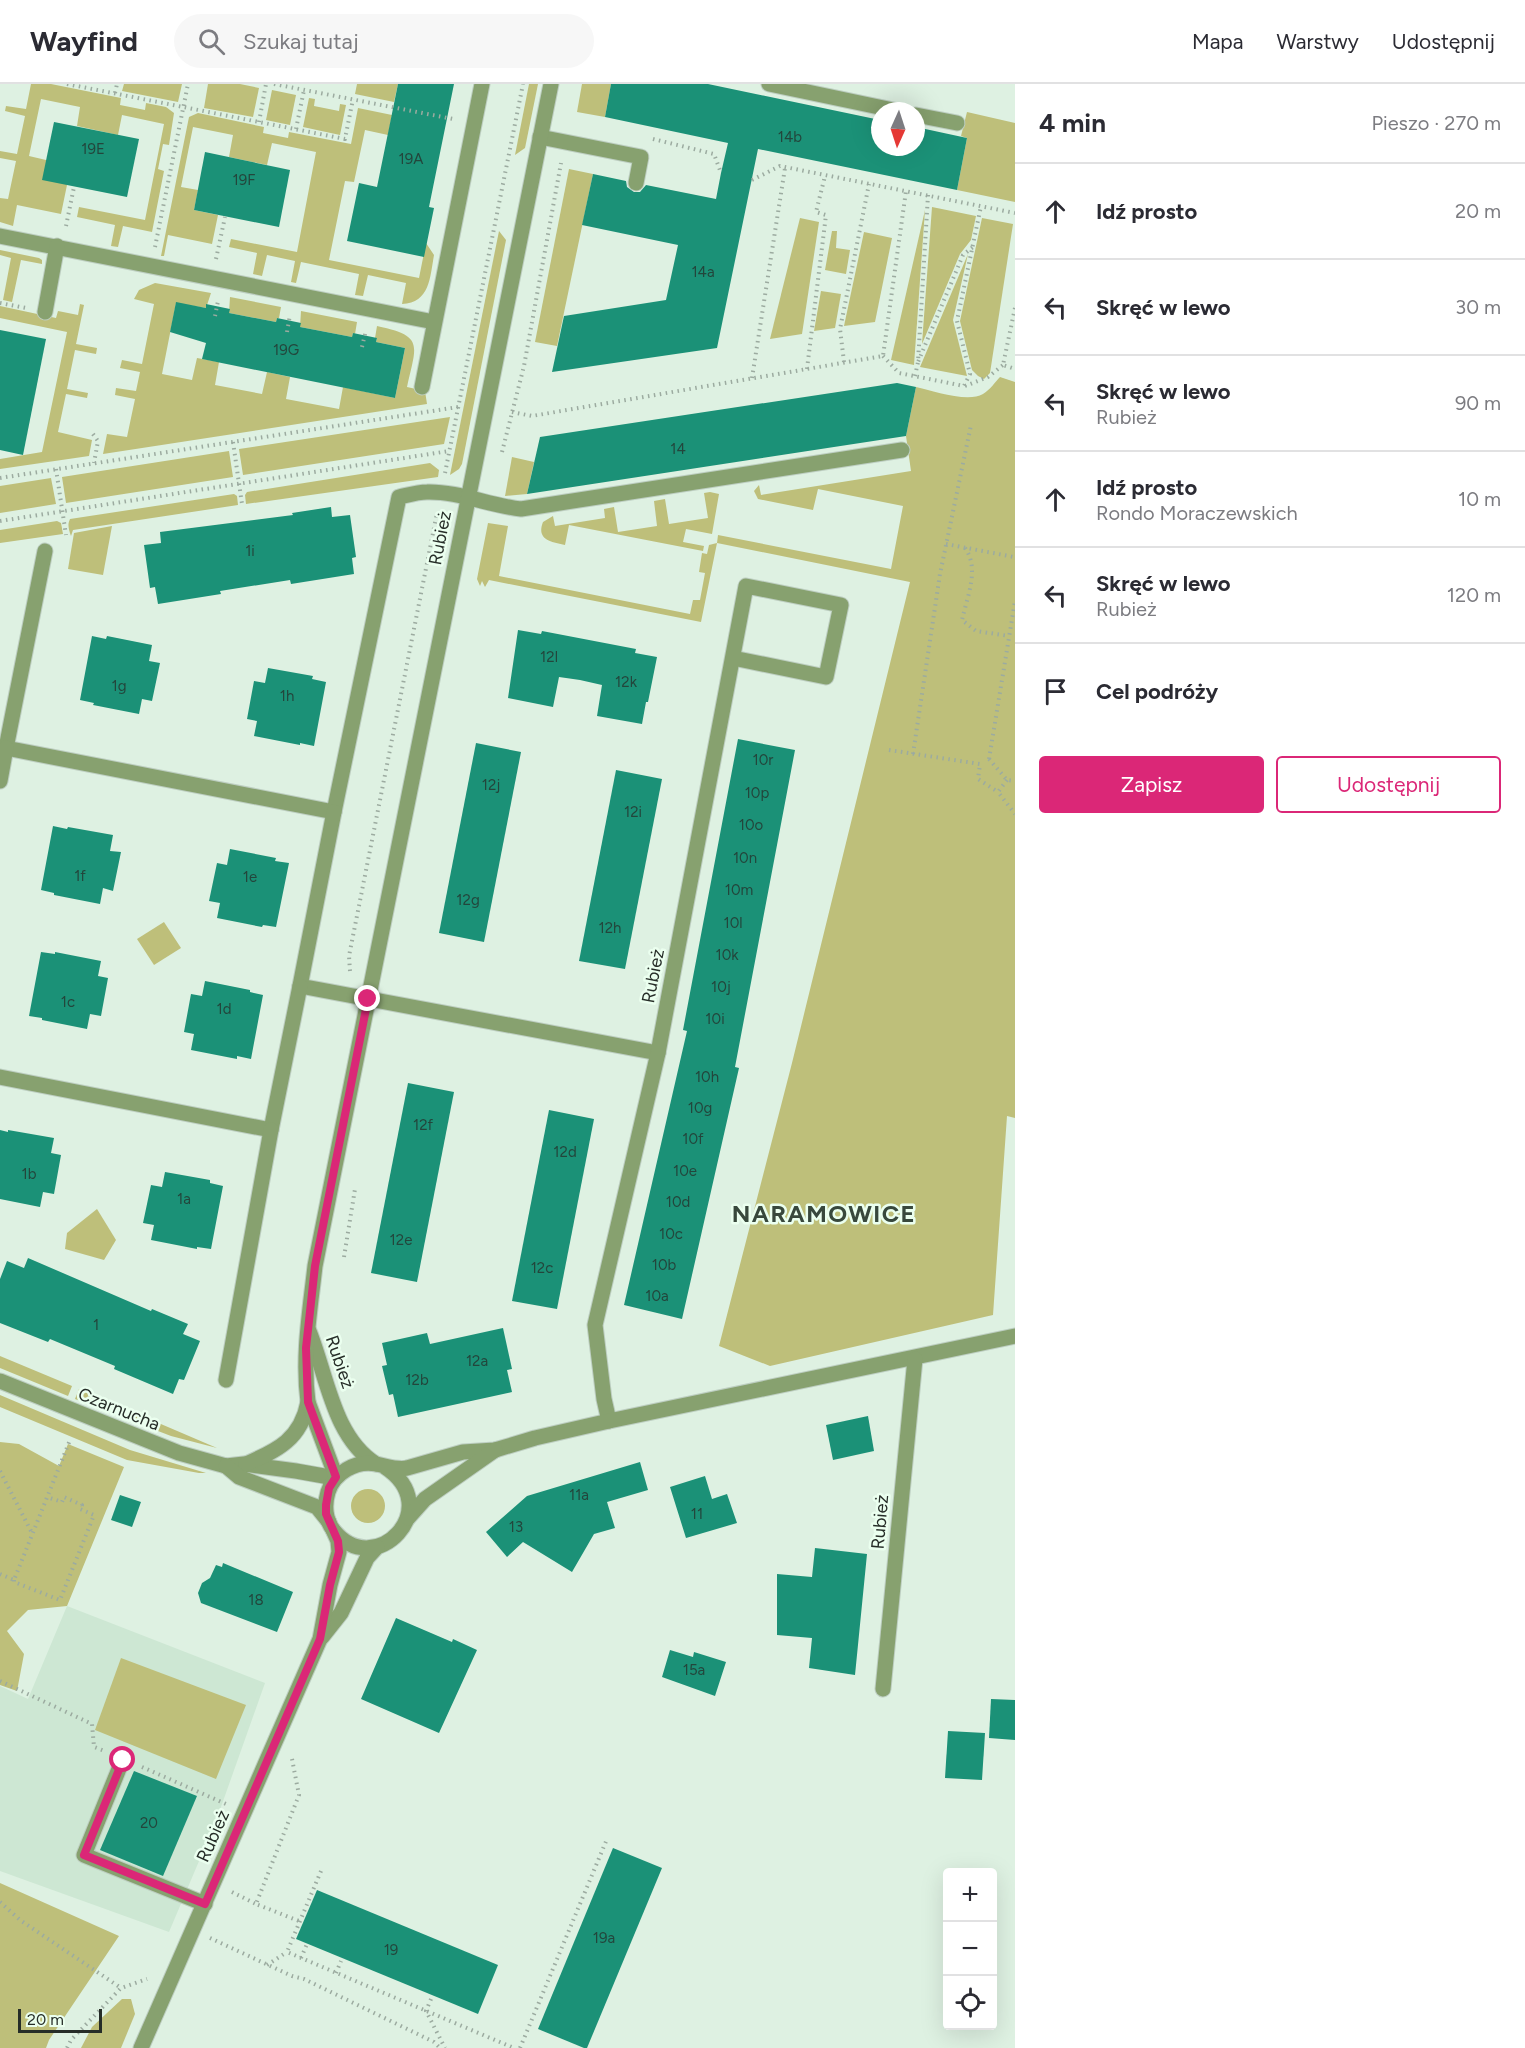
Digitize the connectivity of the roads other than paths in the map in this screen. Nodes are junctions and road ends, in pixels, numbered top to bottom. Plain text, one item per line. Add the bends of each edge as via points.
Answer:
1 (482, 84) edge
2 (551, 84) edge
3 (769, 84) edge
4 (871, 105) edge
5 (925, 117) edge
6 (957, 123) dead end
7 (540, 137) junction
8 (636, 183) dead end
9 (0, 236) edge
10 (59, 247) junction
11 (45, 312) dead end
12 (434, 322) junction
13 (422, 387) dead end
14 (902, 450) dead end
15 (468, 498) junction
16 (45, 550) dead end
17 (733, 658) junction
18 (6, 748) junction
19 (0, 781) edge
20 (334, 812) junction
21 (300, 986) junction
22 (368, 999) junction
23 (658, 1053) junction
24 (0, 1077) edge
25 (271, 1130) junction
26 (308, 1330) junction
27 (1015, 1336) edge
28 (915, 1359) junction
29 (226, 1380) dead end
30 (0, 1381) edge
31 (308, 1402) junction
32 (609, 1421) junction
33 (495, 1450) junction
34 (244, 1464) junction
35 (226, 1466) junction
36 (381, 1466) junction
37 (335, 1479) junction
38 (408, 1518) junction
39 (331, 1526) junction
40 (377, 1547) junction
41 (320, 1639) junction
42 (883, 1689) dead end
43 (123, 1760) road end
44 (205, 1904) junction
45 (141, 2048) edge

1 - 12 street
2 - 7 street, Rubież
3 - 4 street
5 - 6 street
7 - 8 street via 641,157
7 - 15 street, Rubież
9 - 10 street
10 - 11 street
10 - 12 street
12 - 13 street
14 - 15 street via 522,508
15 - 20 street via 428,492 399,497
15 - 22 street, Rubież
16 - 18 street
17 - 17 street, Rubież via 826,677 841,605 747,586
17 - 23 street, Rubież
18 - 19 street
18 - 20 street
20 - 21 street
21 - 22 street
21 - 25 street
22 - 23 street
22 - 26 street, Rubież via 315,1266
23 - 32 street, Rubież via 594,1325
24 - 25 street
25 - 29 street
26 - 31 street, Rubież
26 - 36 street, Rubież via 340,1419 359,1451
27 - 28 street
28 - 32 street
28 - 42 street, Rubież
30 - 35 street, Czarnucha via 156,1445
31 - 34 street via 302,1424 292,1437 269,1454
31 - 37 street, Rubież
32 - 33 street
33 - 36 street via 462,1452 403,1469
33 - 38 street via 425,1499
34 - 35 street, Czarnucha
34 - 37 street, Czarnucha
35 - 39 street, Czarnucha via 239,1478 317,1508
36 - 37 street via 359,1464
36 - 38 street via 398,1476 407,1490
37 - 39 street via 326,1505
38 - 40 street via 396,1537
39 - 40 street via 348,1543
39 - 41 street, Rubież via 339,1552
40 - 41 street, Rubież via 367,1558 341,1613
41 - 44 street, Rubież
43 - 44 street via 84,1855
44 - 45 street, Rubież

